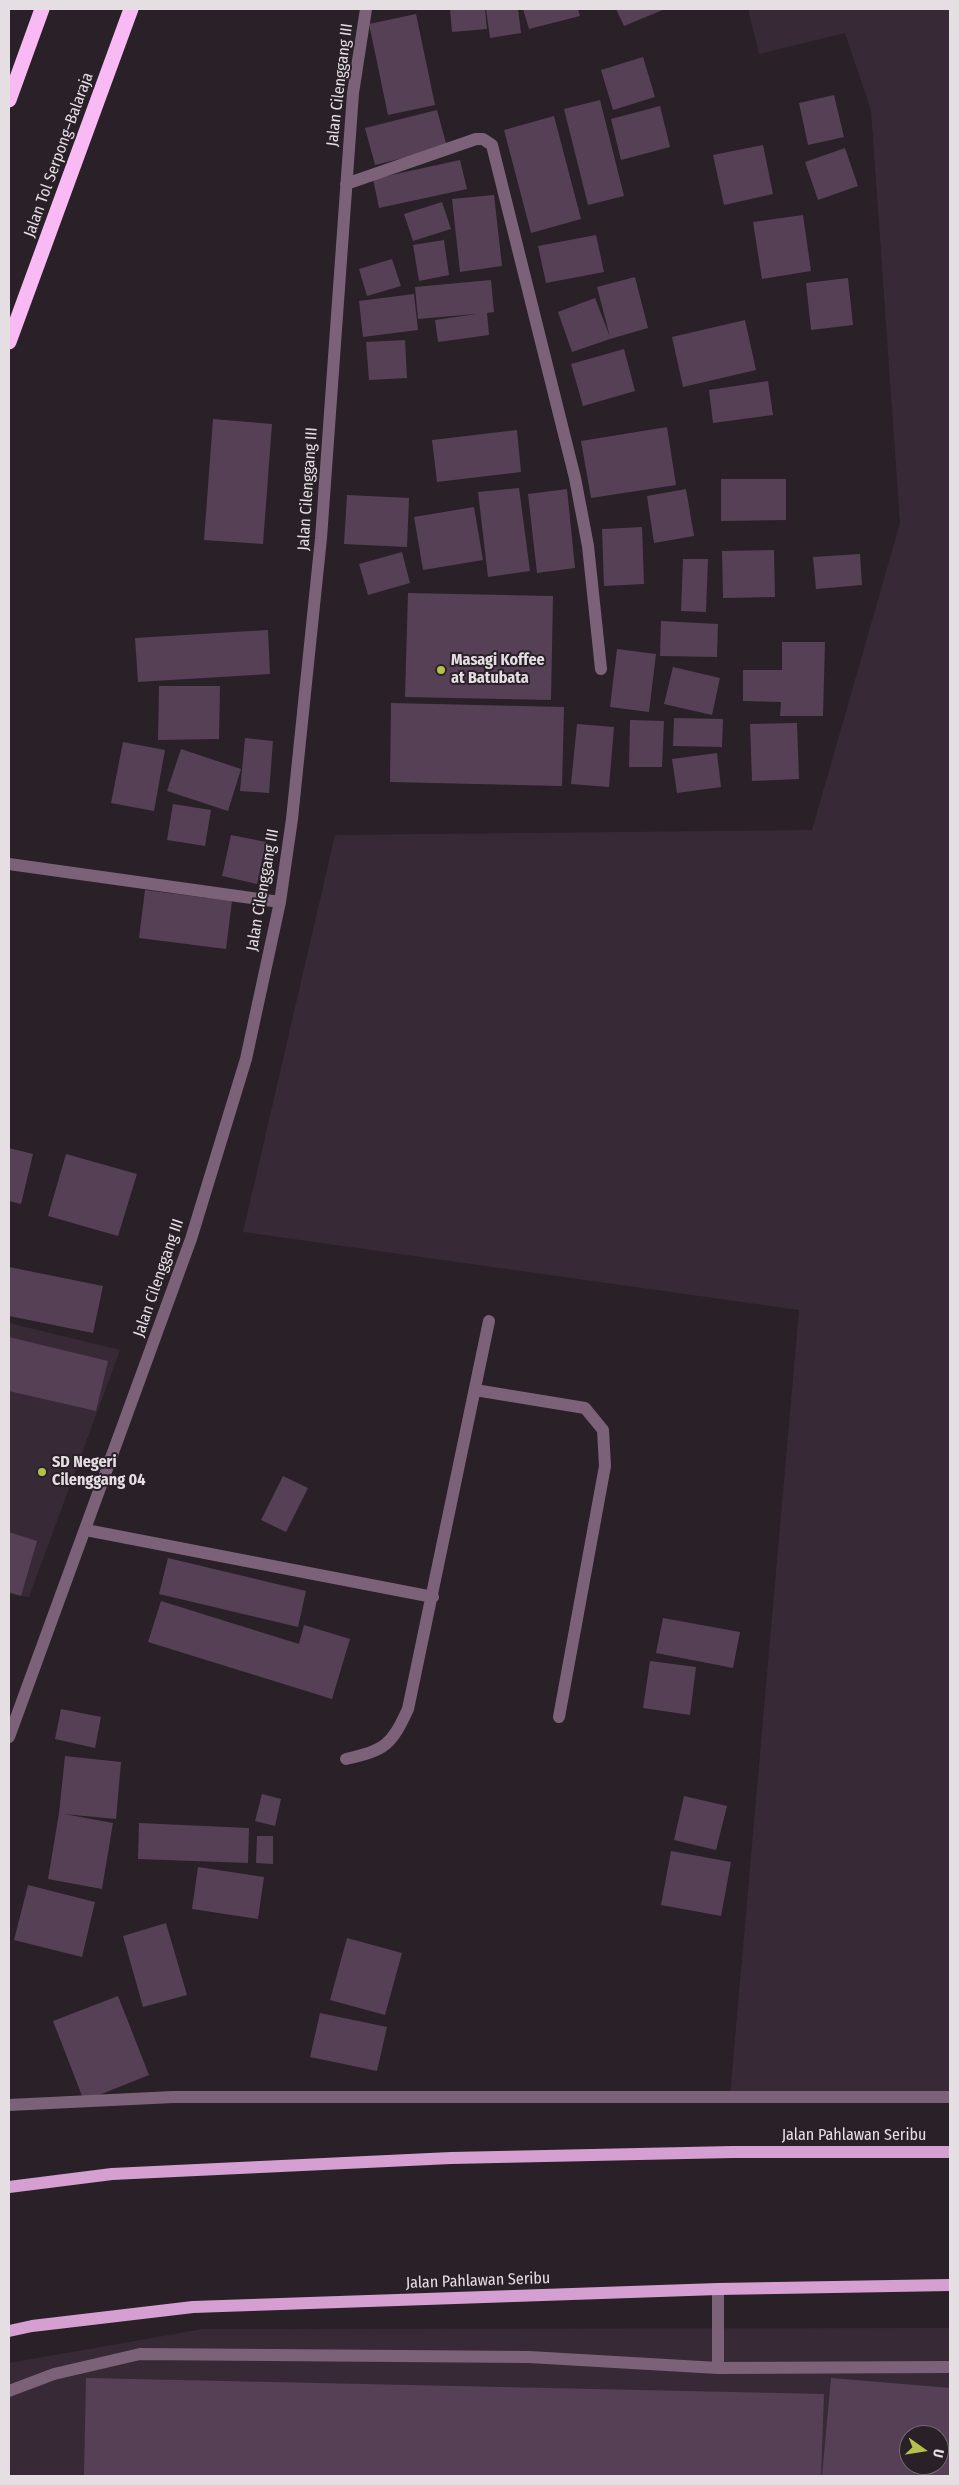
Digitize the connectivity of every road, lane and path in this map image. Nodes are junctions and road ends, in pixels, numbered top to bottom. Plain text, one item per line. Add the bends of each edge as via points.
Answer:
1 (42, 9) edge
2 (131, 9) edge
3 (366, 9) edge
4 (9, 100) edge
5 (346, 184) junction
6 (9, 342) edge
7 (601, 669) dead end
8 (9, 864) edge
9 (280, 902) junction
10 (489, 1321) dead end
11 (475, 1390) junction
12 (86, 1530) junction
13 (433, 1597) junction
14 (559, 1717) dead end
15 (9, 1737) edge
16 (346, 1759) dead end
17 (950, 2097) edge
18 (9, 2105) edge
19 (950, 2152) edge
20 (9, 2187) edge
21 (950, 2285) edge
22 (718, 2288) junction
23 (9, 2331) edge
24 (950, 2367) edge
25 (718, 2368) junction
26 (9, 2391) edge

1 - 4 highway
2 - 6 highway, Jalan Tol Serpong–Balaraja
3 - 5 street, Jalan Cilenggang III via 353,93
5 - 7 street via 476,139 492,145 575,478 588,546
5 - 9 street, Jalan Cilenggang III via 321,538 293,810
8 - 9 street
9 - 12 street, Jalan Cilenggang III via 246,1058 191,1239
10 - 11 street
11 - 13 street
11 - 14 street via 585,1408 603,1430 605,1466
12 - 13 street
12 - 15 street, Jalan Cilenggang III
13 - 16 street via 408,1709 395,1737 374,1753
17 - 18 street via 173,2097
19 - 20 main road, Jalan Pahlawan Seribu via 733,2152 451,2158 112,2174
21 - 22 main road, Jalan Pahlawan Seribu
22 - 23 main road, Jalan Pahlawan Seribu via 194,2307
22 - 25 street
24 - 25 street
25 - 26 street via 529,2357 140,2354 54,2374

